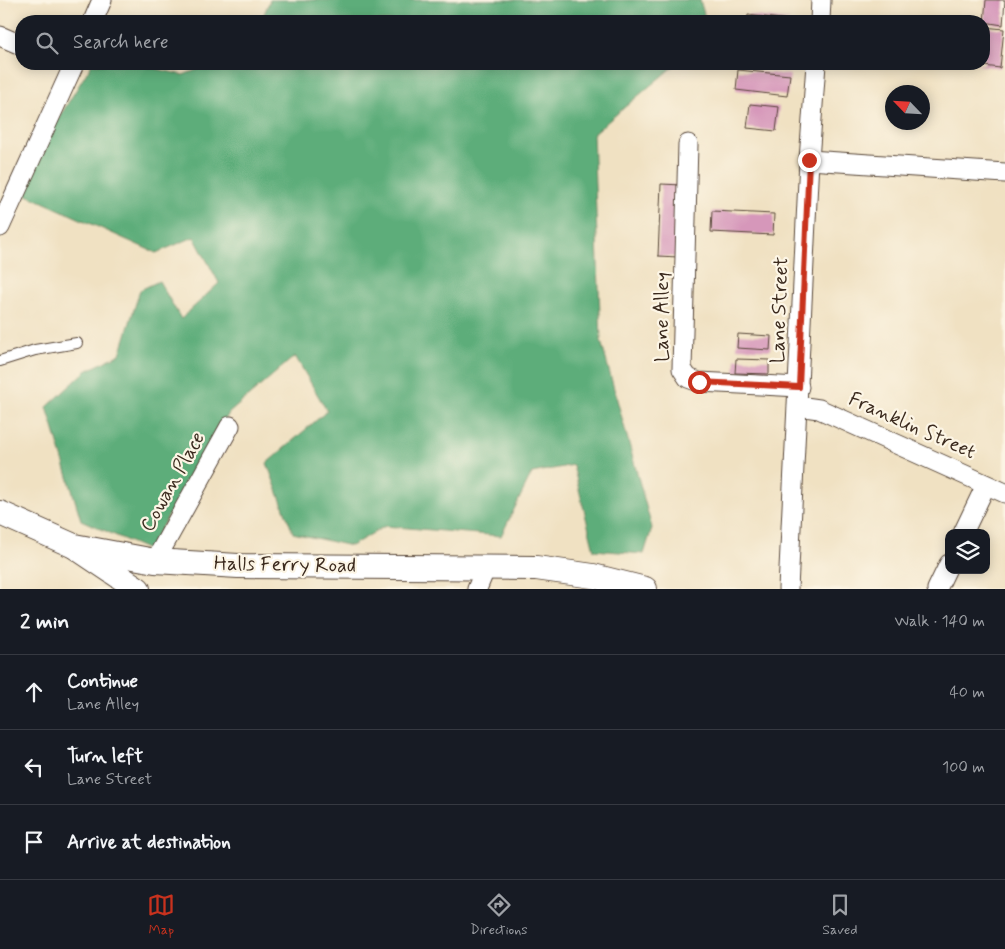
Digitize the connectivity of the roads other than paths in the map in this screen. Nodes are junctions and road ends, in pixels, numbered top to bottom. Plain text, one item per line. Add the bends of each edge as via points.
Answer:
1 (102, 0) edge
2 (821, 0) edge
3 (96, 15) edge
4 (820, 15) edge
5 (0, 36) edge
6 (15, 42) edge
7 (68, 70) edge
8 (816, 70) edge
9 (688, 144) dead end
10 (809, 160) junction
11 (1005, 173) edge
12 (0, 227) edge
13 (77, 343) dead end
14 (0, 362) edge
15 (799, 387) junction
16 (798, 406) junction
17 (230, 426) dead end
18 (986, 484) junction
19 (1005, 494) edge
20 (0, 513) edge
21 (965, 529) edge
22 (74, 546) junction
23 (155, 561) junction
24 (945, 572) edge
25 (482, 578) edge
26 (138, 589) edge
27 (645, 589) edge
28 (788, 589) edge
29 (937, 589) edge

1 - 3 street
2 - 4 street
5 - 6 street
7 - 12 street
8 - 10 street, Lane Street
9 - 15 street, Lane Alley via 682,369 688,378 699,382
10 - 11 street
10 - 15 street, Lane Street
13 - 14 lane via 35,350
15 - 16 street, Lane Street
16 - 18 street, Franklin Street via 819,409
16 - 28 street, Lane Street
17 - 23 street, Cowan Place
18 - 19 street, Franklin Street
18 - 21 street
20 - 22 street
22 - 23 street, Halls Ferry Road
22 - 26 street
23 - 25 street, Halls Ferry Road
23 - 26 street
24 - 29 street
25 - 27 street, Halls Ferry Road via 536,568 622,582

